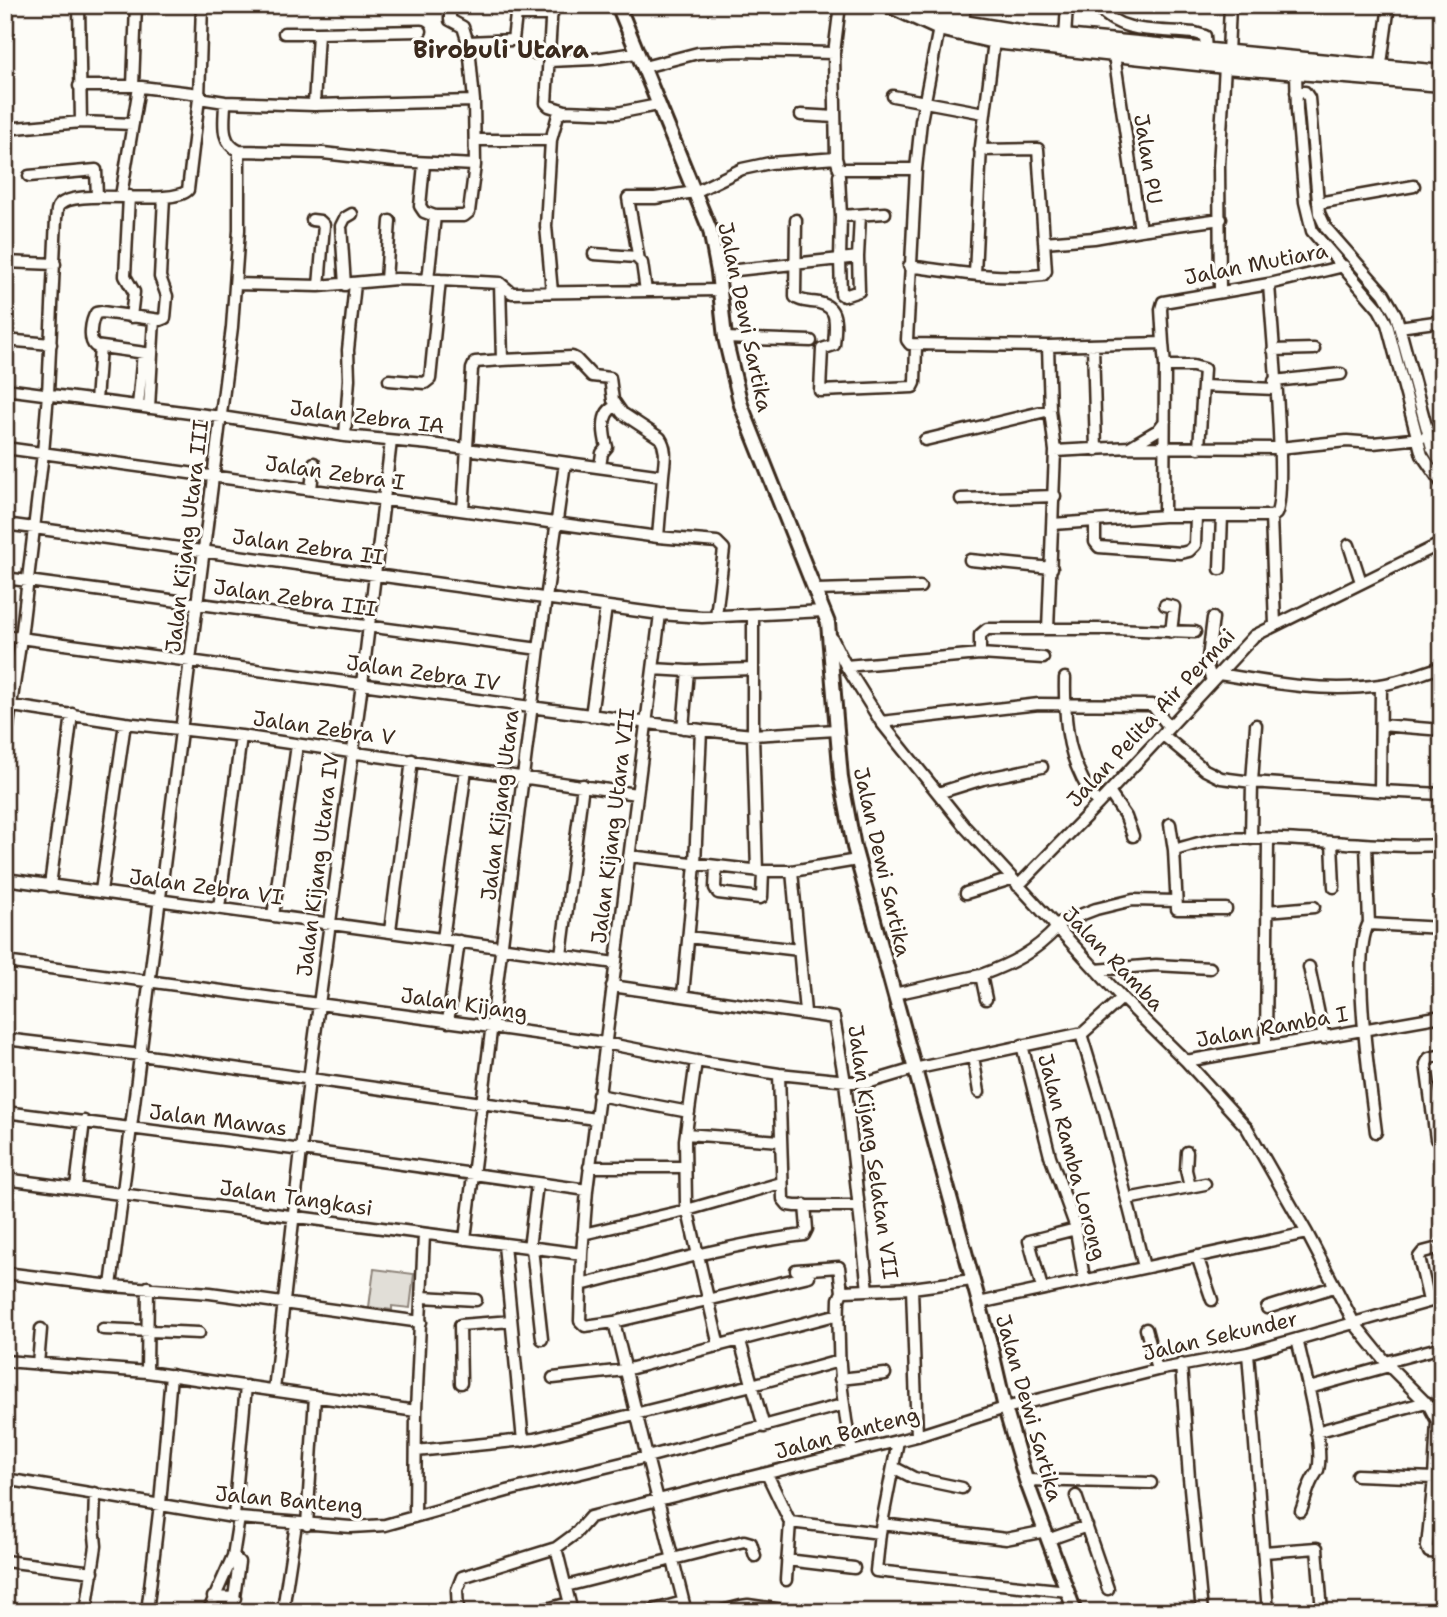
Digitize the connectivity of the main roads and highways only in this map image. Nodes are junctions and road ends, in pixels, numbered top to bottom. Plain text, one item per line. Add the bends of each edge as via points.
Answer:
1 (618, 5) edge
2 (889, 5) edge
3 (914, 5) edge
4 (1148, 53) junction
5 (1226, 60) junction
6 (1380, 73) junction
7 (1442, 73) edge
8 (1442, 84) edge
9 (1074, 1612) edge

1 - 9 main road, Jalan Dewi Sartika via 710,230 725,338 741,405 824,611 842,787 857,860 1005,1408
2 - 4 highway via 939,28 994,41 1114,55
3 - 4 highway via 962,23
4 - 5 highway
4 - 5 highway via 1206,52
5 - 6 highway
5 - 6 highway via 1296,72
6 - 7 highway
6 - 8 highway

